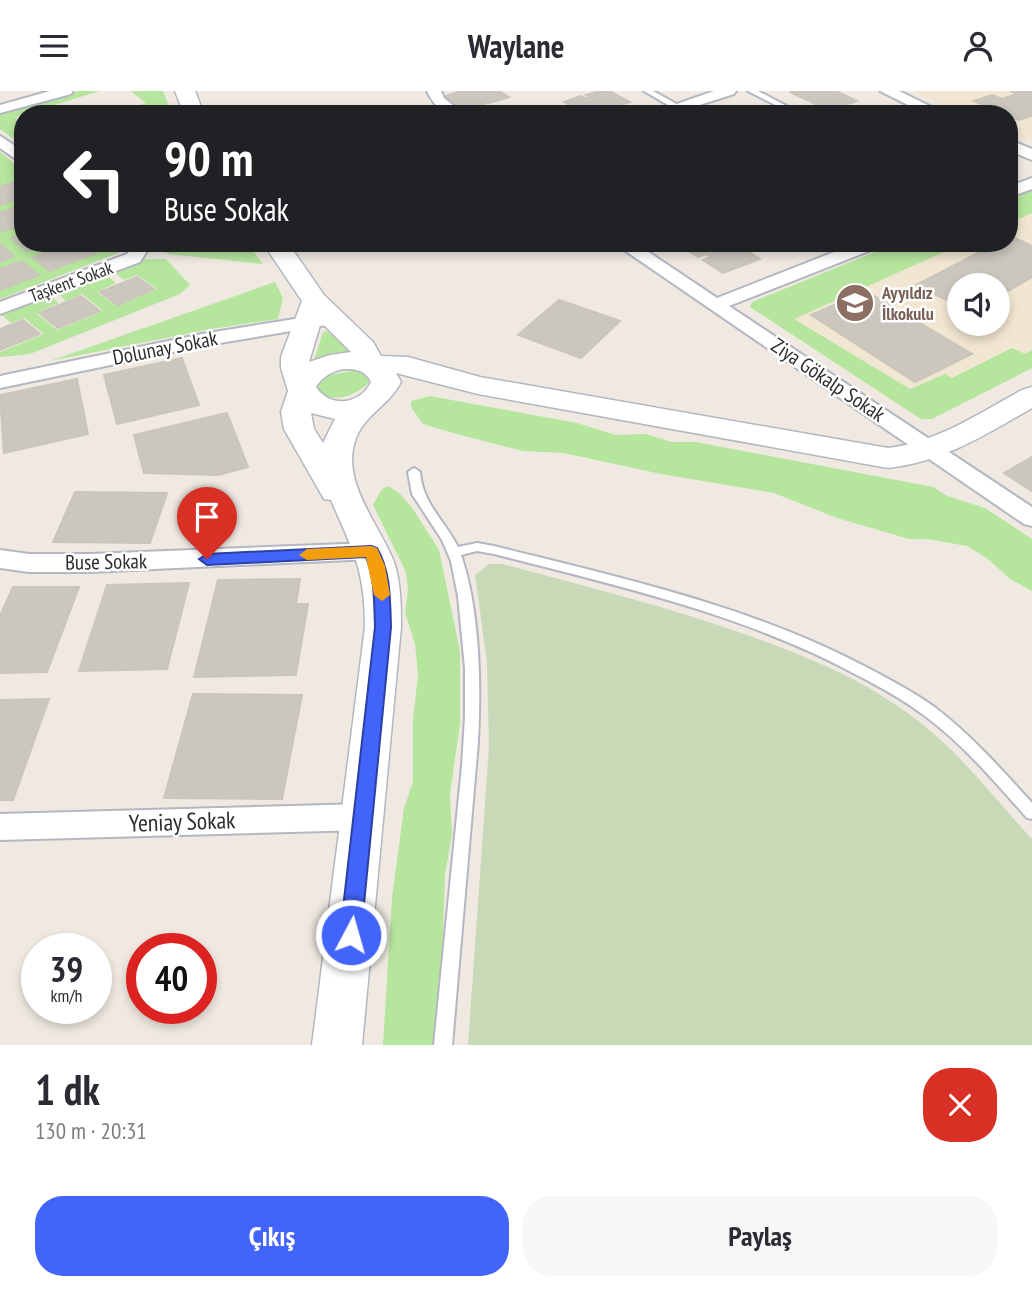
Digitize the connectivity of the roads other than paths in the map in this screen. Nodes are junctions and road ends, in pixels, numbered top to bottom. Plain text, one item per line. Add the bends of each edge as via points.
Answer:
1 (66, 91) edge
2 (434, 91) edge
3 (649, 91) edge
4 (729, 91) edge
5 (752, 91) edge
6 (887, 91) edge
7 (15, 105) edge
8 (445, 105) edge
9 (676, 105) edge
10 (697, 105) edge
11 (781, 105) edge
12 (919, 105) edge
13 (0, 141) edge
14 (14, 152) edge
15 (133, 252) edge
16 (280, 252) edge
17 (637, 252) edge
18 (850, 252) edge
19 (717, 305) junction
20 (0, 308) edge
21 (318, 314) junction
22 (0, 381) edge
23 (373, 382) junction
24 (303, 389) junction
25 (1032, 396) edge
26 (930, 451) junction
27 (414, 472) dead end
28 (1032, 518) edge
29 (364, 536) junction
30 (454, 552) junction
31 (3, 567) edge
32 (1032, 813) edge
33 (364, 817) junction
34 (0, 827) edge
35 (337, 1045) edge
36 (443, 1045) edge

1 - 7 street
2 - 8 street
3 - 9 lane
4 - 10 street
5 - 11 lane
6 - 12 street
13 - 14 street
15 - 20 street, Taşkent Sokak via 134,258
16 - 21 street
17 - 19 street, Ziya Gökalp Sokak
18 - 19 street
19 - 26 street, Ziya Gökalp Sokak
21 - 22 street, Dolunay Sokak
21 - 23 street via 363,348
21 - 24 street via 295,357
23 - 24 street via 342,410 309,400
23 - 24 street via 342,361 322,366 306,378
23 - 26 street via 478,385 863,456 910,457
23 - 29 street via 342,430 335,451 341,484
24 - 29 street via 296,412 299,429
25 - 26 street
26 - 28 street, Ziya Gökalp Sokak
27 - 30 lane via 419,500
29 - 31 street, Buse Sokak
29 - 33 street via 381,585 383,627
30 - 32 lane via 477,547 494,550 655,591 714,607 812,645 937,717
30 - 36 lane via 470,646 473,739
33 - 34 street, Yeniay Sokak
33 - 35 street

